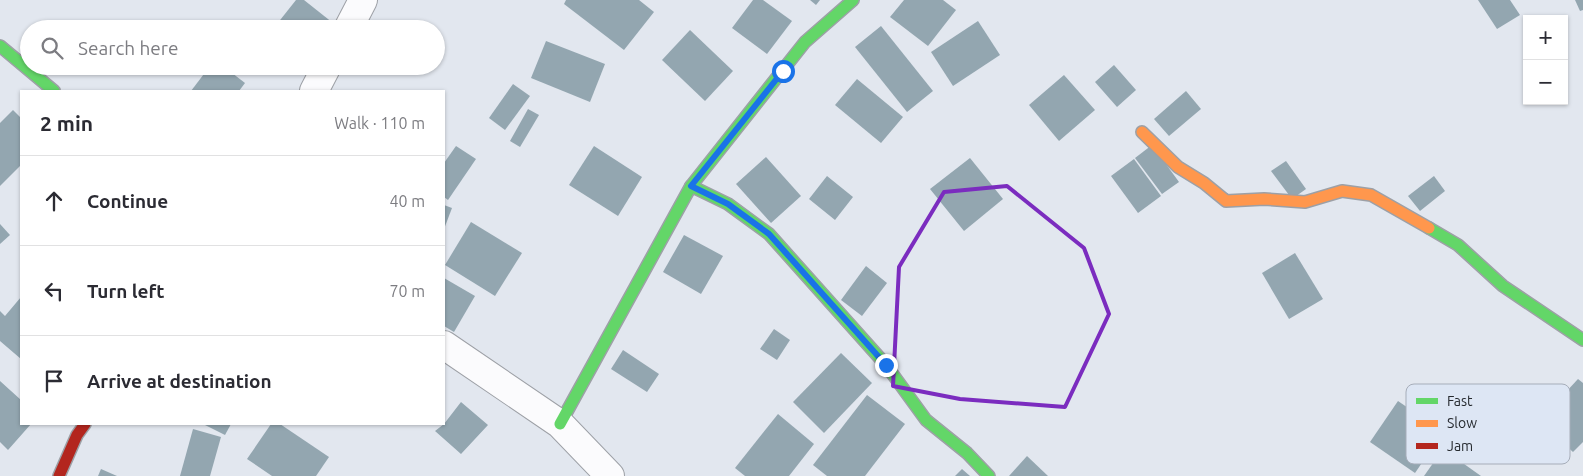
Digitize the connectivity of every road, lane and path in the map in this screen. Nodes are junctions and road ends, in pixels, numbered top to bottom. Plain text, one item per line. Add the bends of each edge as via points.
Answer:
1 (363, 0) edge
2 (853, 0) edge
3 (353, 20) edge
4 (0, 46) edge
5 (20, 63) edge
6 (35, 75) edge
7 (323, 75) edge
8 (53, 90) edge
9 (315, 90) edge
10 (1142, 132) dead end
11 (691, 186) junction
12 (1583, 340) edge
13 (445, 346) edge
14 (560, 424) junction
15 (84, 425) edge
16 (58, 476) edge
17 (610, 476) edge
18 (989, 476) edge

1 - 3 street
2 - 11 street via 805,42
4 - 5 street
6 - 8 street
7 - 9 street
10 - 12 street via 1178,167 1226,201 1305,202 1342,190 1371,195 1458,245 1503,286
11 - 14 street
11 - 18 street via 728,204 769,234 886,365 926,420 967,453
13 - 14 street
14 - 17 street
15 - 16 street

